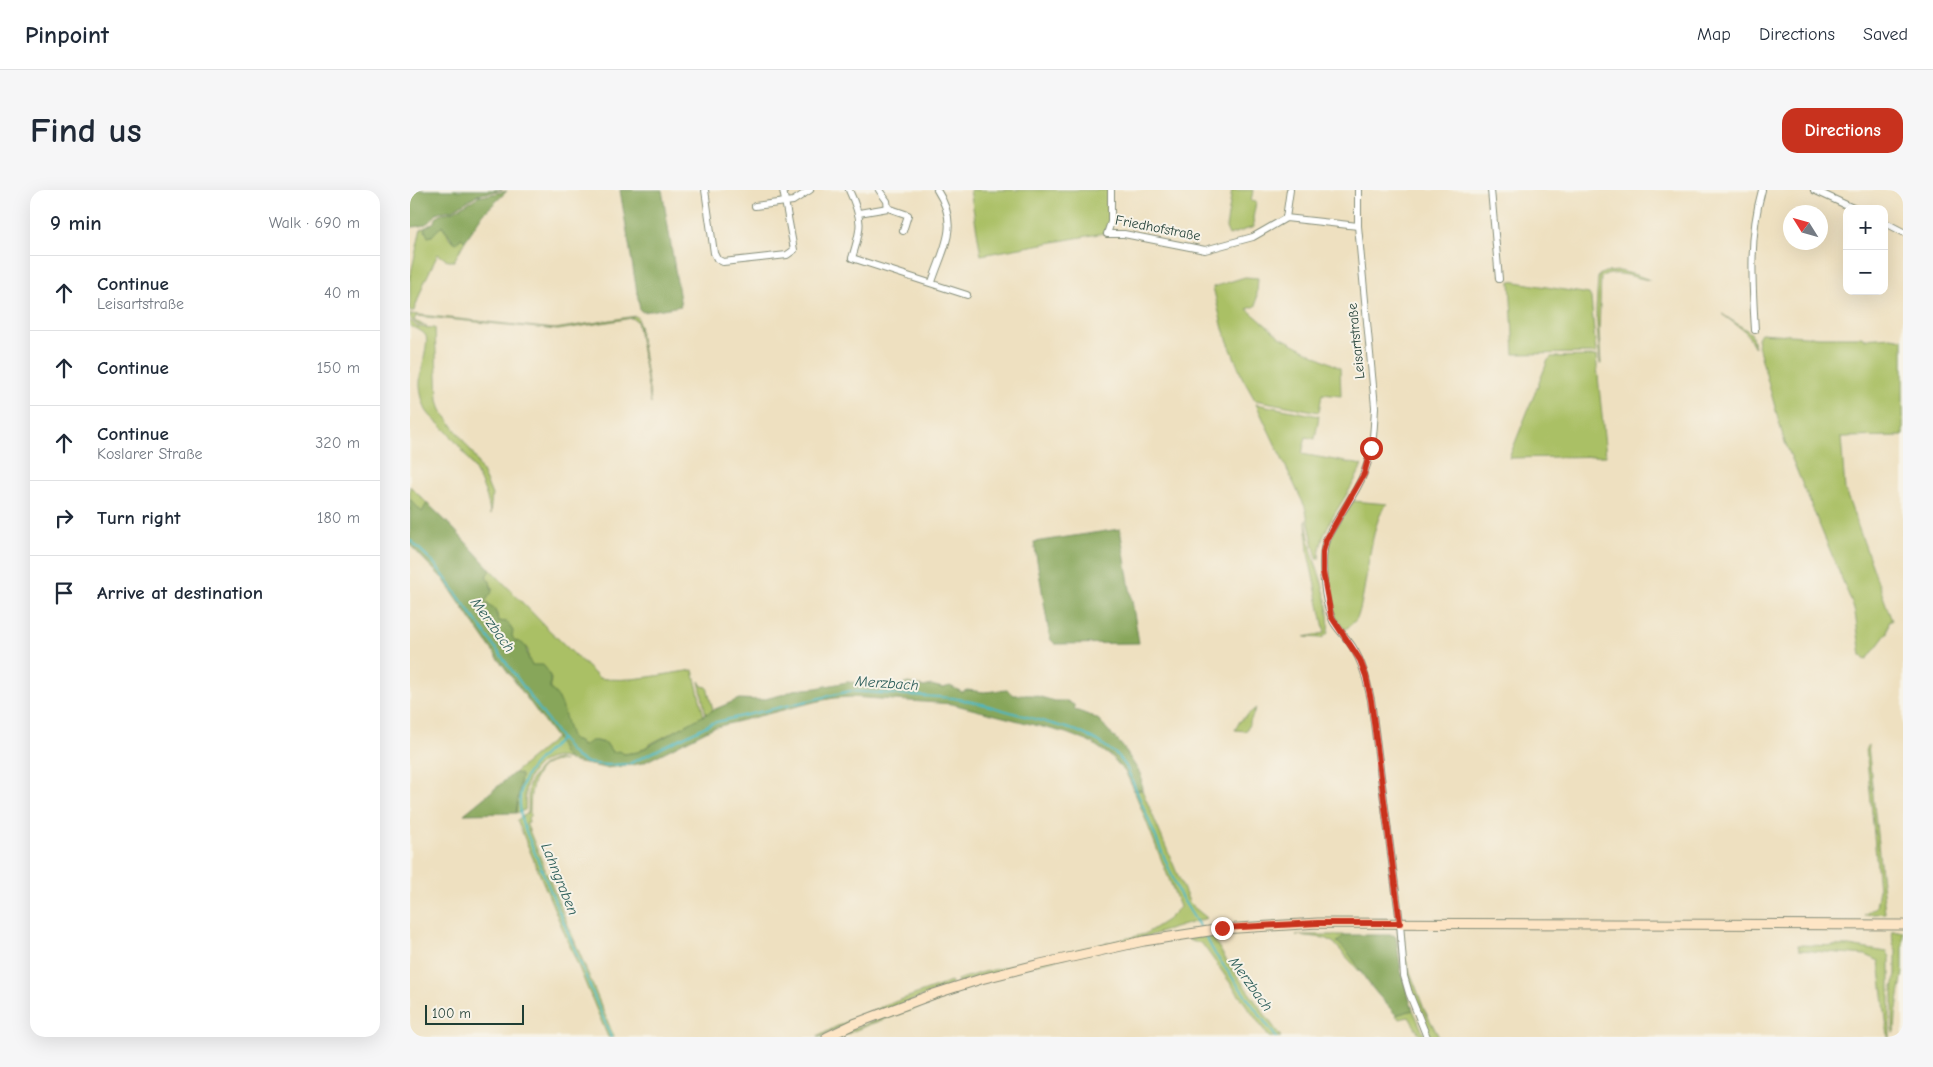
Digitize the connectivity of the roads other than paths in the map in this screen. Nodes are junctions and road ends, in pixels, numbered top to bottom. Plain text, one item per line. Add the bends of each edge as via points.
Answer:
1 (705, 190) edge
2 (783, 190) edge
3 (810, 190) edge
4 (849, 190) edge
5 (879, 190) edge
6 (937, 190) edge
7 (1111, 190) edge
8 (1290, 190) edge
9 (1358, 190) edge
10 (1492, 190) edge
11 (1762, 190) edge
12 (1814, 190) edge
13 (785, 203) junction
14 (1846, 205) edge
15 (755, 206) dead end
16 (888, 208) junction
17 (859, 213) junction
18 (1286, 218) junction
19 (1888, 224) edge
20 (1358, 226) junction
21 (903, 231) dead end
22 (1903, 232) edge
23 (1499, 279) dead end
24 (932, 282) junction
25 (967, 295) dead end
26 (1754, 330) dead end
27 (1400, 923) junction
28 (1903, 925) edge
29 (827, 1037) edge
30 (1427, 1037) edge

1 - 13 street via 714,253 723,262 787,255 794,250
2 - 13 street
3 - 13 street
4 - 17 street
5 - 16 street
6 - 24 street via 948,208 951,229
7 - 18 street, Friedhofstraße via 1111,222 1107,234 1124,234 1205,250 1254,237
8 - 18 street
9 - 20 street, Leisartstraße
10 - 23 street
11 - 26 street via 1753,231
12 - 14 street
13 - 15 street
16 - 17 street
16 - 21 street via 908,215
17 - 24 street via 860,233 852,258
18 - 20 street
19 - 22 street
20 - 27 street, Leisartstraße via 1375,408 1369,460 1331,530 1323,552 1323,572 1333,620 1354,650 1366,676
24 - 25 street
27 - 28 main road
27 - 29 main road via 1277,924 1210,930 1144,941 981,979 863,1020
27 - 30 street via 1404,976

